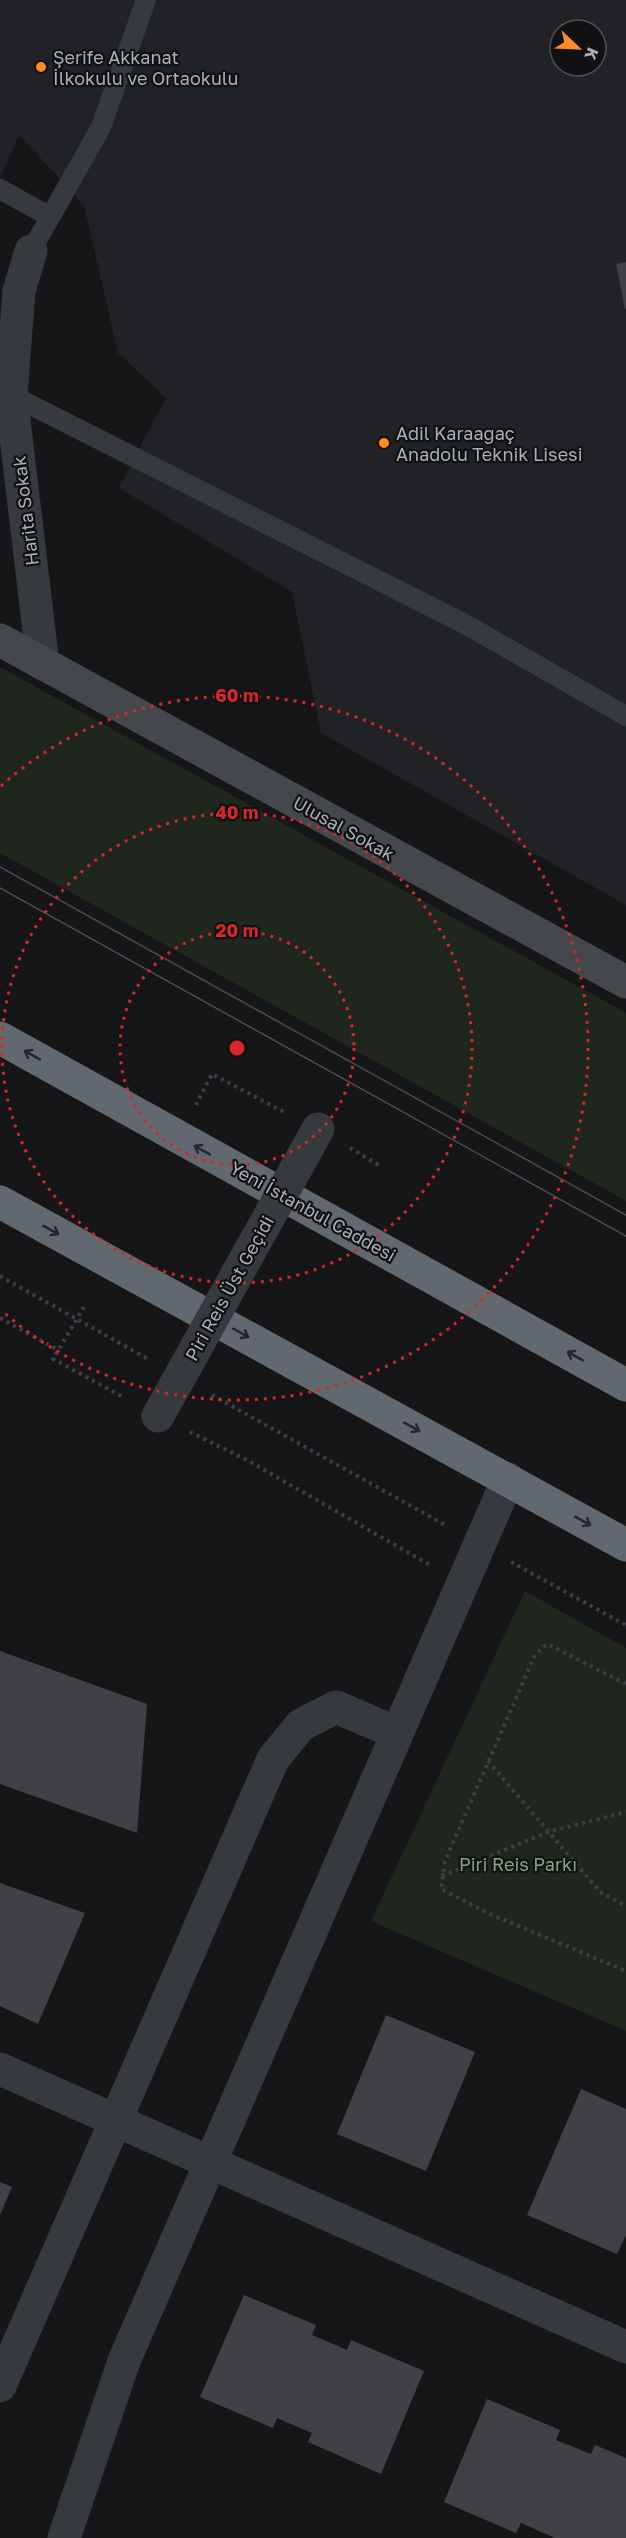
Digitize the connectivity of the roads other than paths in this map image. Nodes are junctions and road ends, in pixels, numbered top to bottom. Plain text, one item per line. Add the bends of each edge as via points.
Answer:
1 (146, 0) edge
2 (0, 189) edge
3 (50, 217) junction
4 (31, 251) joint
5 (8, 324) edge
6 (11, 395) junction
7 (0, 640) edge
8 (43, 664) junction
9 (626, 716) edge
10 (626, 982) edge
11 (0, 1038) edge
12 (318, 1129) road end
13 (0, 1202) edge
14 (626, 1385) edge
15 (158, 1416) road end
16 (508, 1479) junction
17 (626, 1545) edge
18 (397, 1733) junction
19 (0, 2069) edge
20 (116, 2121) junction
21 (210, 2163) junction
22 (626, 2347) edge
23 (0, 2386) edge
24 (64, 2538) edge

1 - 3 lane via 101,127
2 - 3 lane
3 - 4 lane
4 - 5 street, Harita Sokak
5 - 6 street, Harita Sokak
6 - 8 street, Harita Sokak
6 - 9 lane via 465,624
7 - 8 street, Ulusal Sokak
8 - 10 street, Ulusal Sokak
14 -> 11 highway, Yeni İstanbul Caddesi
12 - 15 street, Piri Reis Üst Geçidi, bridge
13 -> 16 highway
16 -> 17 highway
16 - 18 street
18 - 20 street via 336,1707 301,1725 273,1759
18 - 21 street
19 - 20 street
20 - 21 street
20 - 23 street
21 - 22 street
21 - 24 street via 124,2361

